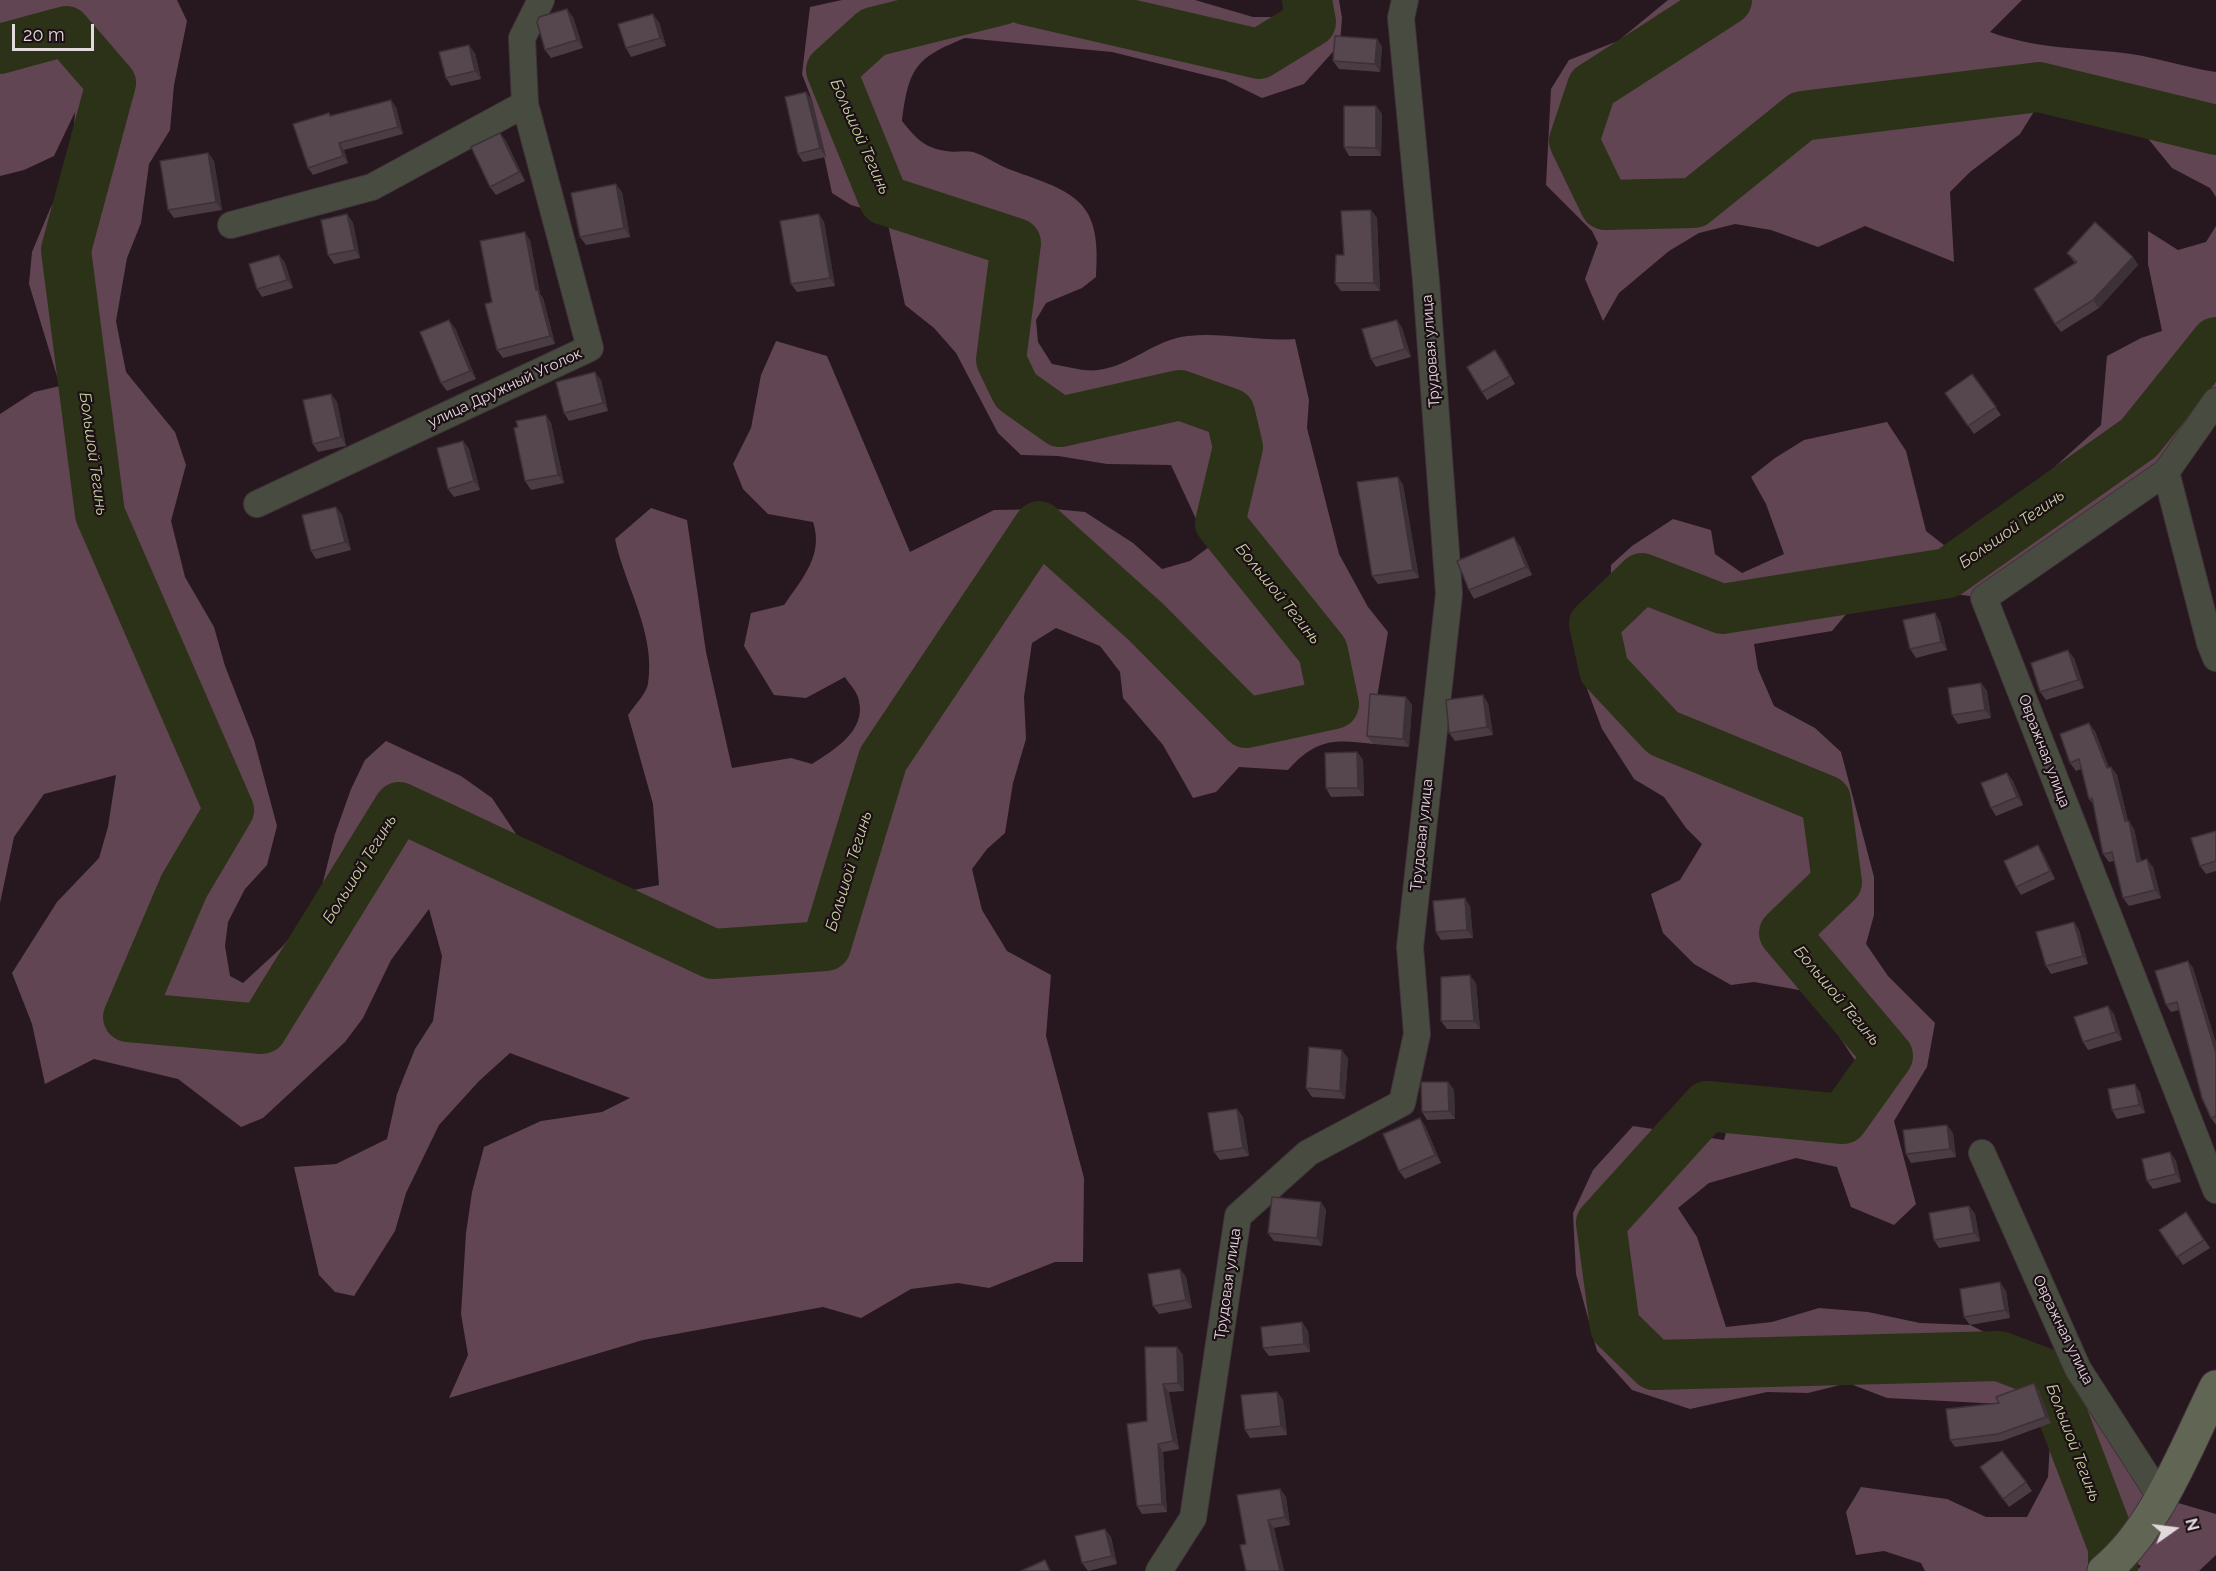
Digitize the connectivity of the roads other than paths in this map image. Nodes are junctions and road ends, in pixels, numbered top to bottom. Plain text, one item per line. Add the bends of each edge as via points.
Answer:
1 (541, 0) edge
2 (1405, 0) edge
3 (525, 104) junction
4 (231, 225) dead end
5 (2216, 401) edge
6 (2166, 472) junction
7 (257, 504) dead end
8 (2216, 658) edge
9 (1982, 1153) dead end
10 (2216, 1190) edge
11 (2216, 1387) edge
12 (2161, 1498) junction
13 (2113, 1564) edge
14 (1159, 1571) edge

1 - 3 street, улица Дружный Уголок via 522,39
2 - 14 street, Трудовая улица via 1401,18 1426,281 1449,594 1410,947 1417,1034 1402,1103 1308,1153 1238,1216 1193,1518
3 - 4 street via 372,187
3 - 7 street, улица Дружный Уголок via 590,348
5 - 6 street, Овражная улица
6 - 8 street
6 - 10 street, Овражная улица via 1984,598
9 - 12 street, Овражная улица via 2078,1369
11 - 12 street
12 - 13 street

